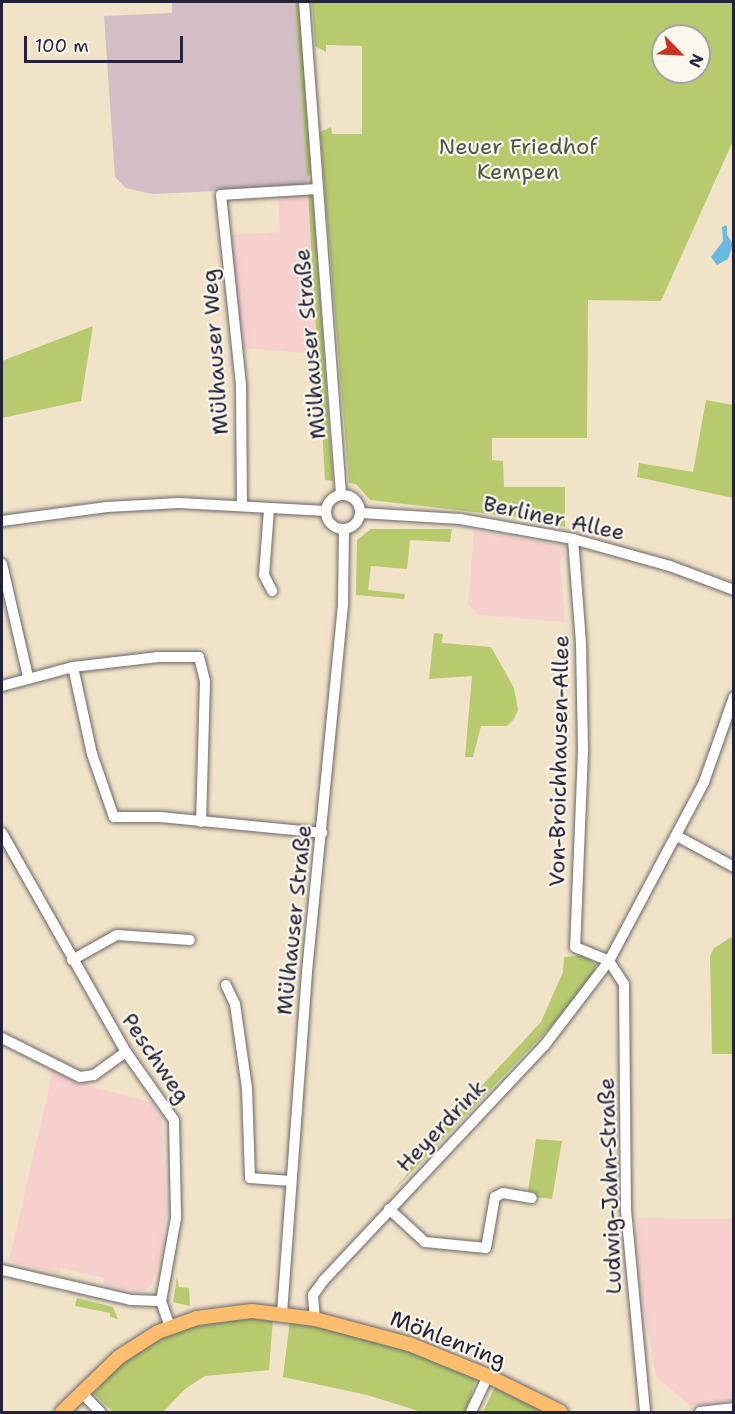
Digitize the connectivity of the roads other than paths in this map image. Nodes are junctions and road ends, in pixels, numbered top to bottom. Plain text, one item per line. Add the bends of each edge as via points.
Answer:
1 (304, 2) edge
2 (317, 189) junction
3 (341, 495) junction
4 (242, 506) junction
5 (269, 509) junction
6 (326, 511) junction
7 (361, 513) junction
8 (2, 521) edge
9 (344, 530) junction
10 (573, 539) junction
11 (2, 564) edge
12 (734, 590) edge
13 (273, 591) dead end
14 (73, 667) junction
15 (28, 676) junction
16 (2, 686) edge
17 (734, 697) edge
18 (201, 822) junction
19 (322, 833) junction
20 (677, 836) junction
21 (3, 839) edge
22 (732, 864) edge
23 (190, 940) dead end
24 (72, 960) junction
25 (609, 961) junction
26 (226, 985) dead end
27 (2, 1038) edge
28 (126, 1052) junction
29 (291, 1181) junction
30 (532, 1198) dead end
31 (389, 1209) junction
32 (2, 1270) edge
33 (160, 1300) junction
34 (282, 1313) junction
35 (315, 1319) junction
36 (170, 1327) junction
37 (488, 1376) junction
38 (81, 1392) junction
39 (734, 1408) edge
40 (63, 1413) edge
41 (100, 1413) edge
42 (471, 1413) edge
43 (561, 1413) edge
44 (645, 1413) edge
45 (700, 1413) edge

1 - 2 street, Mülhauser Straße
2 - 3 street, Mülhauser Straße
2 - 4 street, Mülhauser Weg via 221,195 241,385
3 - 6 street via 331,500
3 - 7 street via 355,500
4 - 5 street
4 - 8 street via 179,503 107,507
5 - 6 street
5 - 13 street via 264,575
6 - 9 street via 333,526
7 - 9 street via 357,523
7 - 10 street, Berliner Allee via 460,519
9 - 19 street, Mülhauser Straße via 342,602
10 - 12 street, Berliner Allee via 670,566
10 - 25 street, Von-Broichhausen-Allee via 581,644 583,751 575,947
11 - 15 street
14 - 15 street
14 - 18 street via 92,754 114,817
14 - 18 street via 158,657 199,657 205,681
15 - 16 street
17 - 20 street, Heyerdrink via 704,782
18 - 19 street
19 - 29 street, Mülhauser Straße
20 - 22 street
20 - 25 street, Heyerdrink
21 - 24 street, Peschweg
23 - 24 street via 117,935
24 - 28 street, Peschweg
25 - 31 street, Heyerdrink via 544,1046
25 - 44 street, Ludwig-Jahn-Straße via 624,984 626,1210
26 - 29 street via 235,1004 247,1088 250,1178
27 - 28 street via 80,1077 94,1075
28 - 33 street, Peschweg via 171,1113 176,1128 176,1218
29 - 34 street, Mülhauser Straße
30 - 31 street via 503,1193 495,1197 486,1248 425,1242
31 - 35 street, Heyerdrink via 313,1295
32 - 33 street via 131,1300
33 - 36 street
34 - 35 main road, Möhlenring
34 - 36 main road, Möhlenring via 212,1315
35 - 37 main road, Möhlenring via 409,1344
36 - 38 main road, Möhlenring via 119,1357
37 - 42 street
37 - 43 main road, Möhlenring
38 - 40 main road, Möhlenring
38 - 41 street
39 - 45 street

